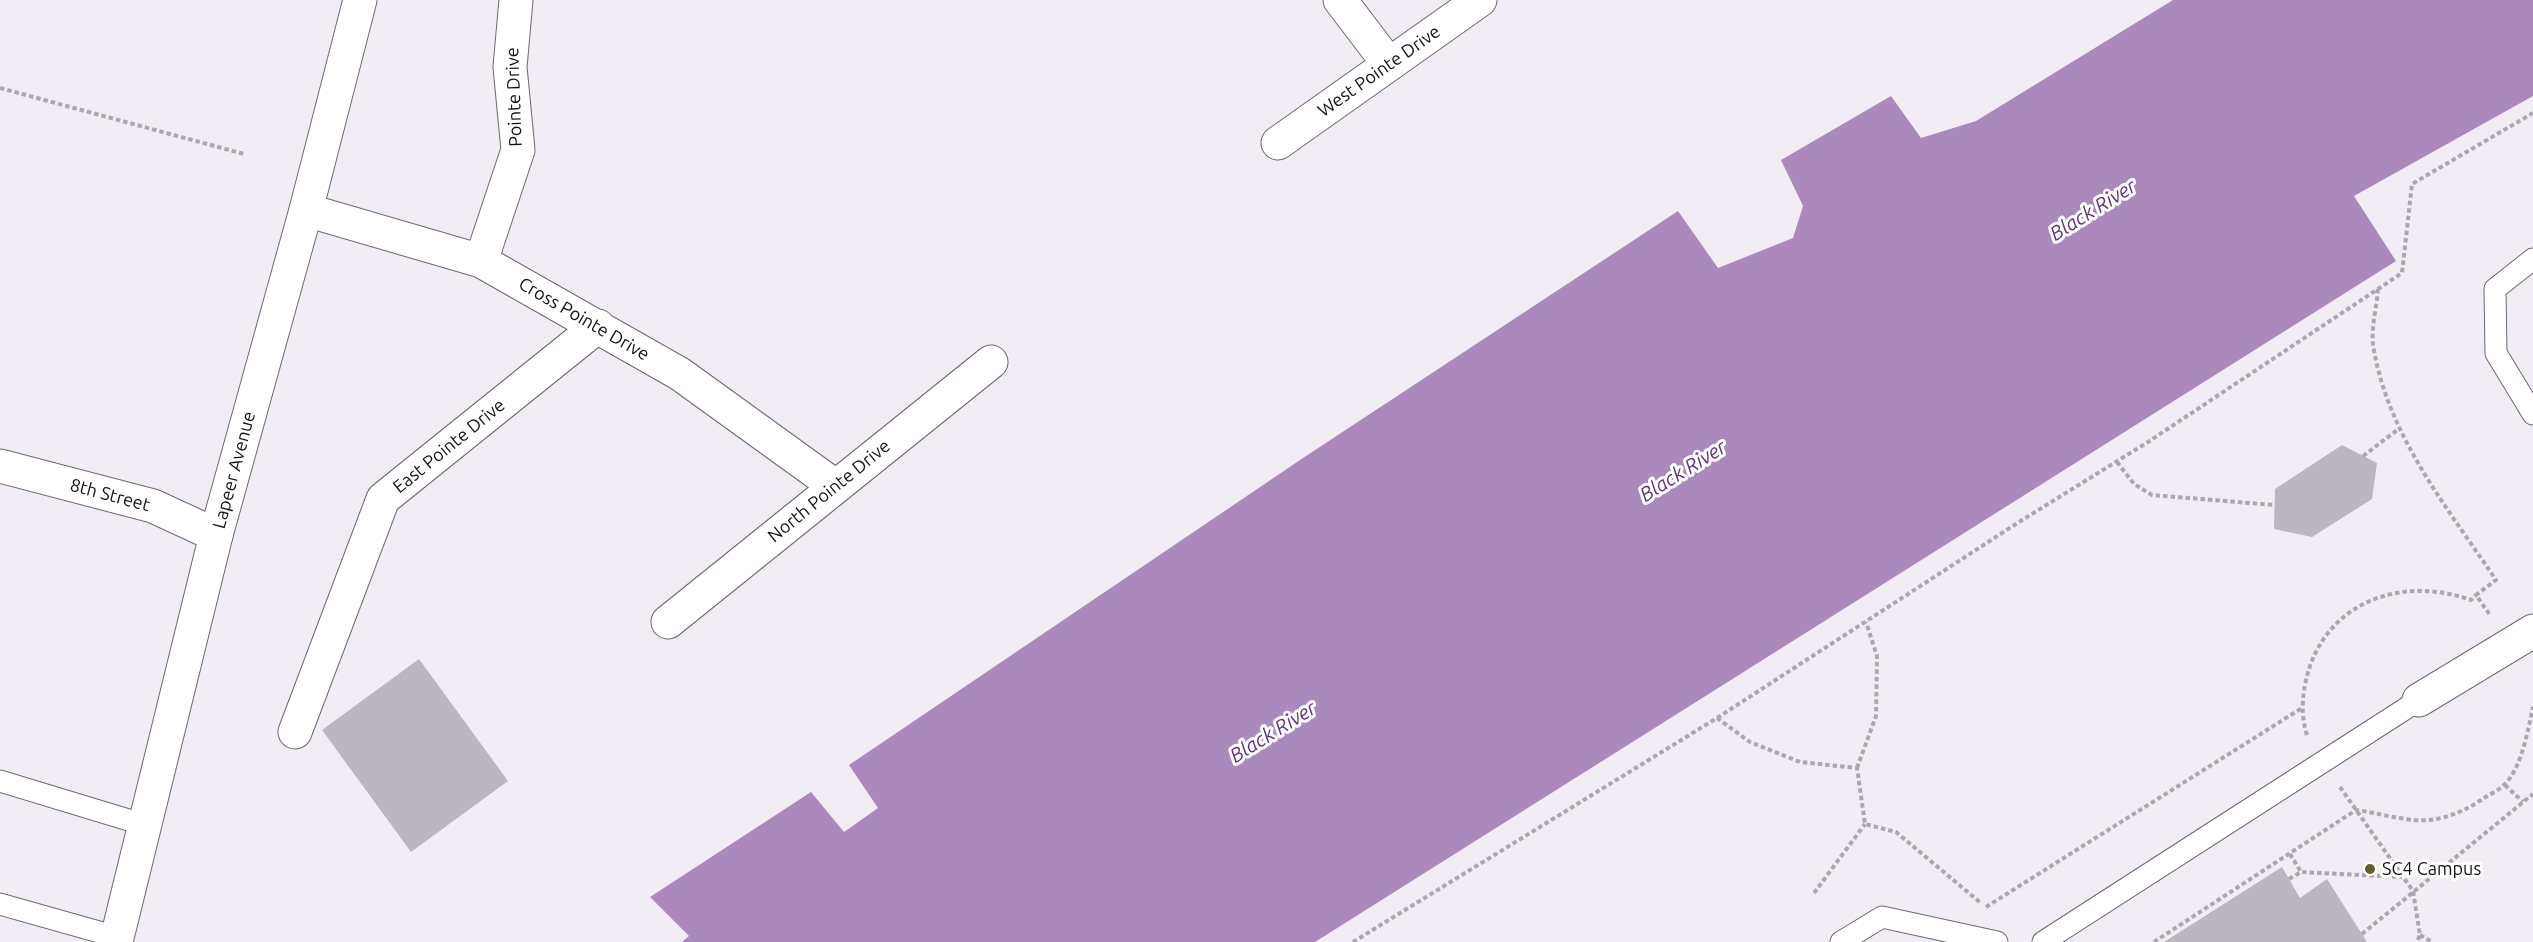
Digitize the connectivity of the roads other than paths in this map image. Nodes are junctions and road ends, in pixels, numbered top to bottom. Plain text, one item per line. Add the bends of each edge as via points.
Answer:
1 (360, 0) edge
2 (516, 0) edge
3 (1340, 0) edge
4 (1480, 0) edge
5 (1388, 63) junction
6 (1278, 143) dead end
7 (306, 210) junction
8 (2533, 259) edge
9 (481, 261) junction
10 (598, 326) junction
11 (991, 362) dead end
12 (2533, 414) edge
13 (0, 466) edge
14 (835, 486) junction
15 (216, 535) junction
16 (668, 622) dead end
17 (2523, 638) edge
18 (2419, 700) joint
19 (295, 732) dead end
20 (0, 781) edge
21 (145, 825) junction
22 (0, 904) edge
23 (117, 940) edge
24 (1841, 942) edge
25 (1998, 942) edge
26 (2043, 942) edge

1 - 7 street, Lapeer Avenue
2 - 9 street, Pointe Drive via 510,66 518,150
3 - 5 street
4 - 5 street, West Pointe Drive
5 - 6 street, West Pointe Drive
7 - 9 street, Cross Pointe Drive
7 - 15 street, Lapeer Avenue
8 - 12 lane via 2495,289 2496,353
9 - 10 street, Cross Pointe Drive
10 - 14 street, Cross Pointe Drive via 680,374
10 - 19 street, East Pointe Drive via 383,500
11 - 14 street, North Pointe Drive
13 - 15 street, 8th Street via 153,506
14 - 16 street, North Pointe Drive
15 - 21 street, Lapeer Avenue
17 - 18 street
18 - 26 lane
20 - 21 lane
21 - 23 street, Lapeer Avenue
22 - 23 lane
24 - 25 lane via 1882,917

